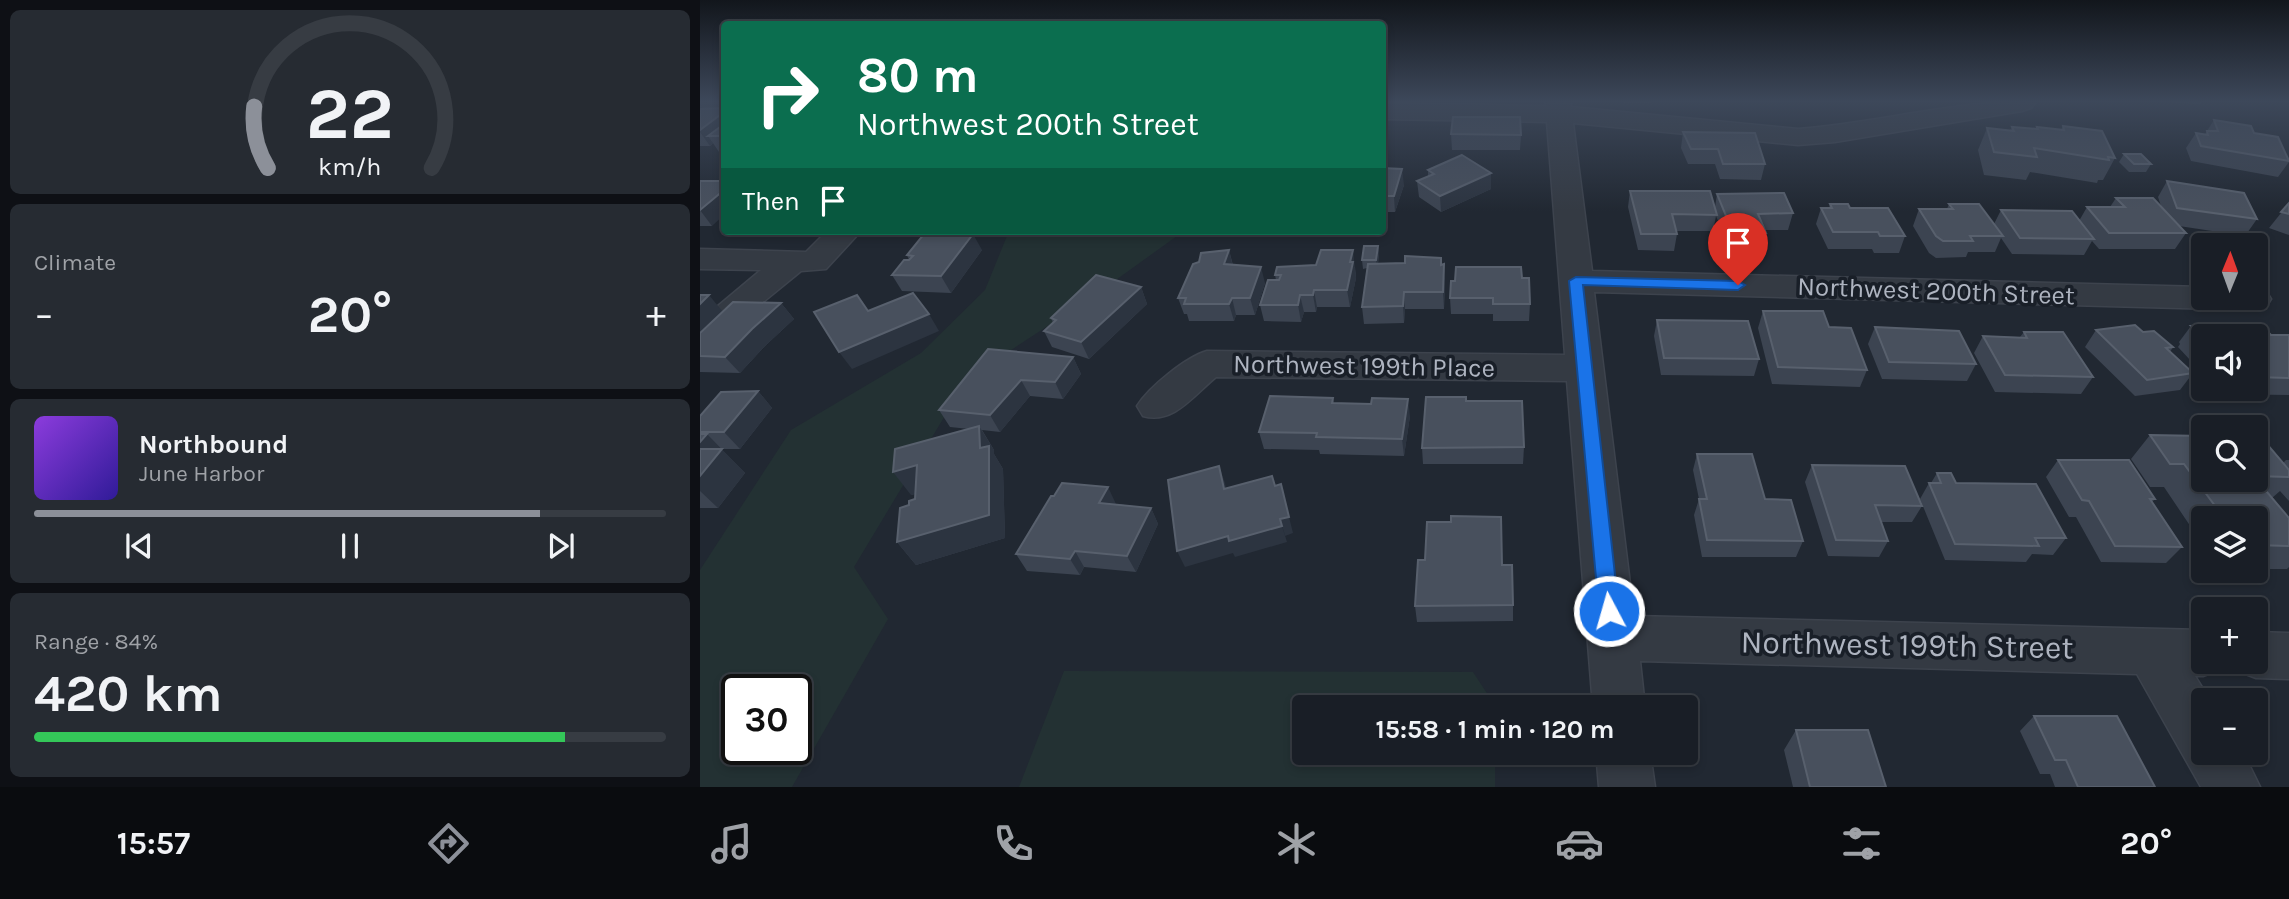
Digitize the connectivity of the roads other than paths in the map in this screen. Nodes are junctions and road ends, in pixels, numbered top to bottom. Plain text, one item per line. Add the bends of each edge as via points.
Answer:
1 (1562, 138) edge
2 (840, 235) edge
3 (700, 259) edge
4 (803, 262) junction
5 (1576, 281) junction
6 (2191, 297) edge
7 (700, 341) edge
8 (1585, 368) junction
9 (1157, 406) dead end
10 (1611, 638) junction
11 (2151, 651) junction
12 (2191, 653) edge
13 (2268, 655) edge
14 (2289, 656) edge
15 (1618, 695) edge
16 (2191, 718) edge
17 (1624, 765) edge
18 (2219, 765) edge
19 (1627, 787) edge
20 (2232, 787) edge

1 - 5 street
2 - 4 street
3 - 4 street
4 - 7 street via 734,308
5 - 6 street, Northwest 200th Street
5 - 8 street
8 - 9 street, Northwest 199th Place via 1207,364
8 - 10 street
10 - 11 street, Northwest 199th Street
10 - 15 street
11 - 12 street, Northwest 199th Street
11 - 16 street
13 - 14 street
17 - 19 street
18 - 20 street

